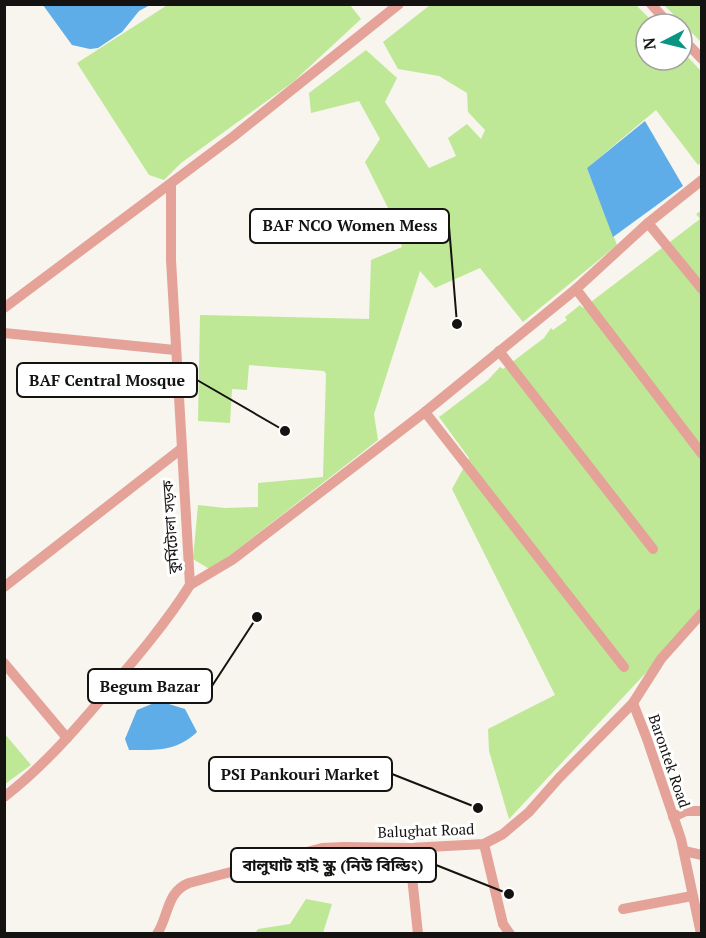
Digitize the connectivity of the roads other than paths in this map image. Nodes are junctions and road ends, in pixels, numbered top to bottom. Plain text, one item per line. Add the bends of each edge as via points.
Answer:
1 (399, 4) edge
2 (702, 180) edge
3 (171, 184) junction
4 (648, 223) junction
5 (702, 289) edge
6 (576, 290) junction
7 (6, 304) edge
8 (4, 333) edge
9 (175, 350) junction
10 (499, 351) junction
11 (426, 412) junction
12 (182, 449) junction
13 (702, 454) edge
14 (653, 549) dead end
15 (190, 585) junction
16 (4, 587) edge
17 (702, 613) edge
18 (4, 663) edge
19 (624, 667) dead end
20 (633, 703) junction
21 (67, 738) junction
22 (4, 798) edge
23 (702, 811) edge
24 (673, 817) junction
25 (484, 844) junction
26 (409, 848) junction
27 (684, 851) junction
28 (702, 855) edge
29 (692, 897) junction
30 (623, 909) dead end
31 (699, 918) edge
32 (157, 933) edge
33 (418, 933) edge
34 (510, 933) edge
35 (701, 933) edge

1 - 3 street
2 - 4 street
3 - 7 street
3 - 9 street, কুর্মিটোলা সড়ক
4 - 5 street
4 - 6 street
6 - 10 street
6 - 13 street
8 - 9 street
9 - 12 street, কুর্মিটোলা সড়ক
10 - 11 street
10 - 14 street
11 - 15 street via 232,560
11 - 19 street
12 - 15 street, কুর্মিটোলা সড়ক
12 - 16 street
15 - 21 street, কুর্মিটোলা সড়ক via 135,660
17 - 20 street, Balughat Road via 661,658
18 - 21 street
20 - 24 street, Barontek Road
20 - 25 street, Balughat Road via 529,812
21 - 22 street, কুর্মিটোলা সড়ক
23 - 24 street via 686,811
24 - 27 street, Barontek Road
25 - 26 street, Balughat Road
25 - 34 street via 503,924
26 - 32 street, Balughat Road via 322,848 189,883 170,899
26 - 33 street
27 - 28 street
27 - 29 street, Barontek Road
29 - 30 street
29 - 31 street, Barontek Road
31 - 35 street, Barontek Road

